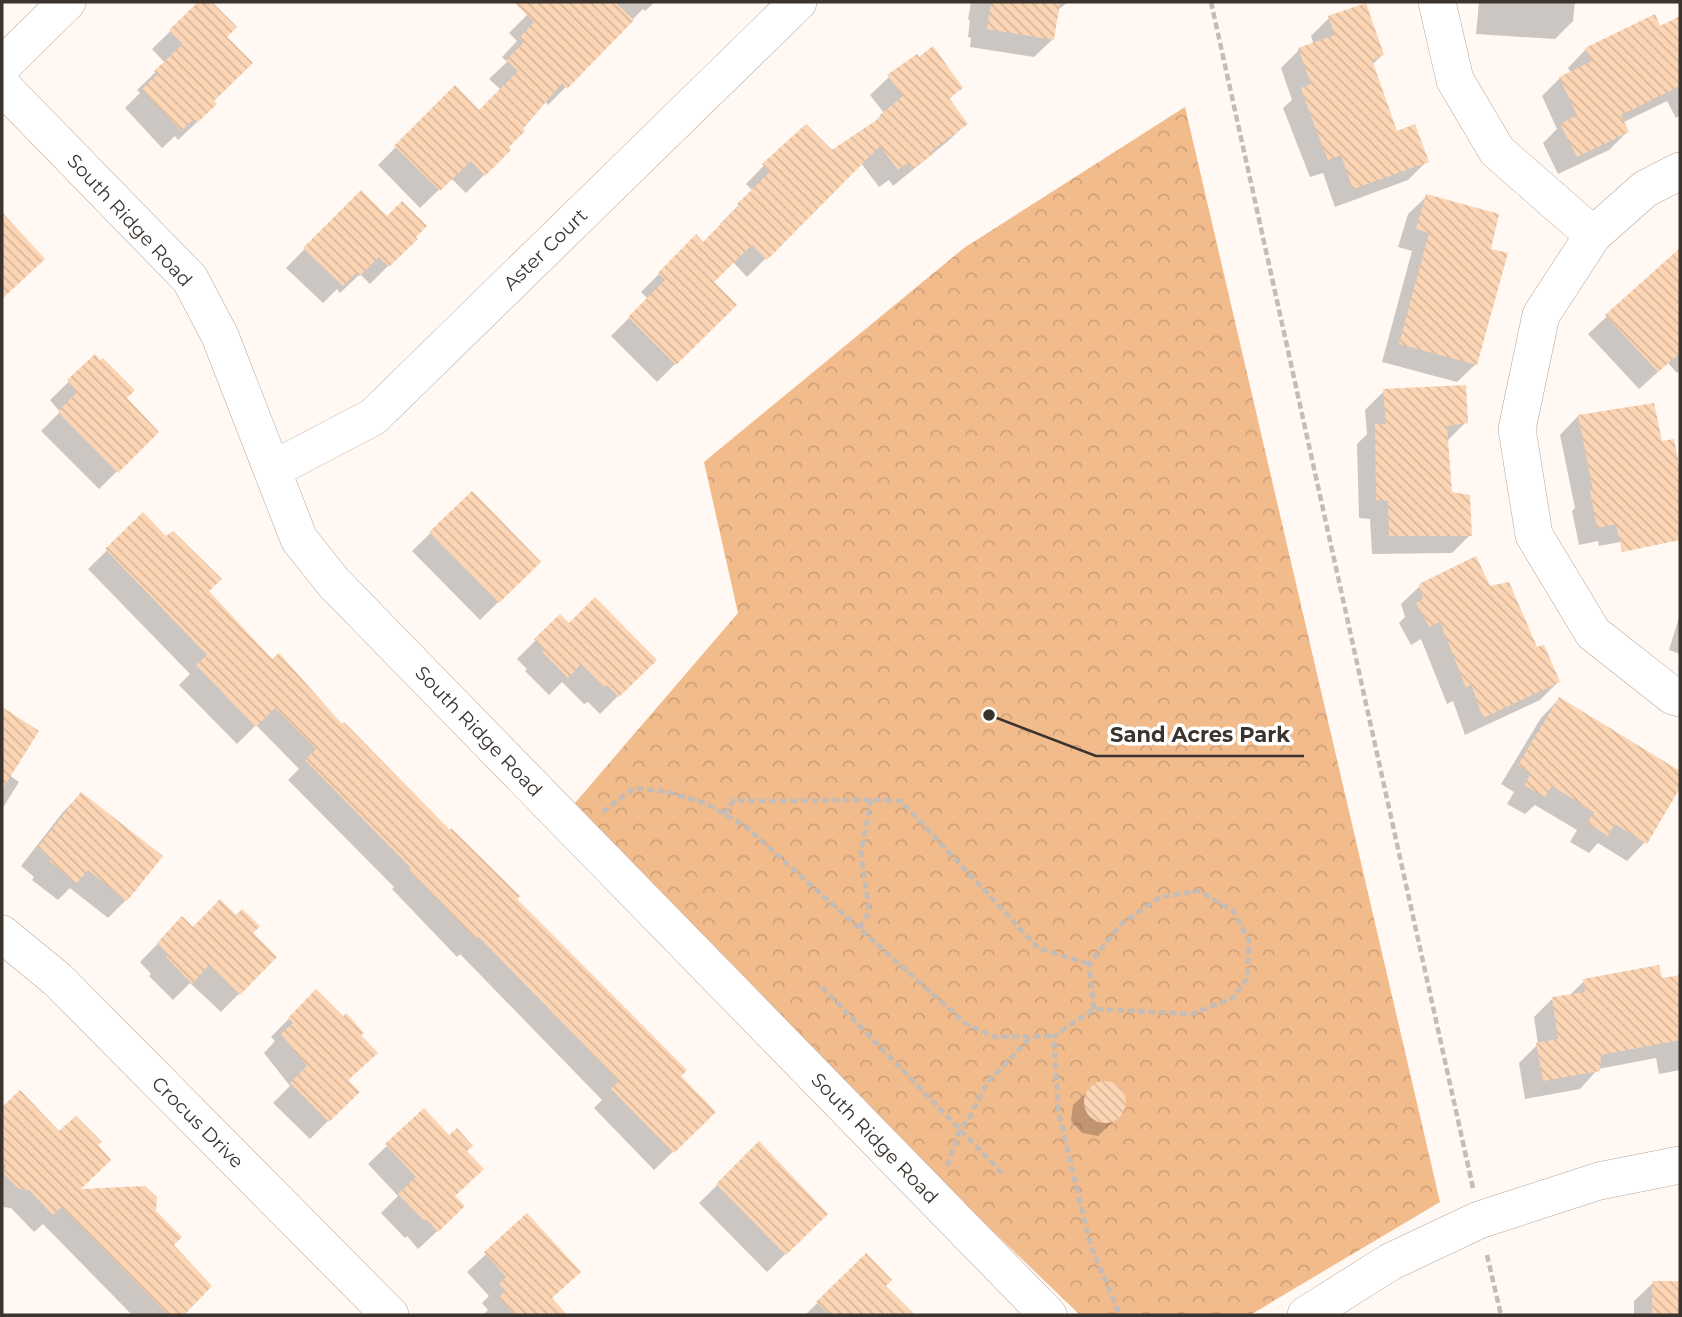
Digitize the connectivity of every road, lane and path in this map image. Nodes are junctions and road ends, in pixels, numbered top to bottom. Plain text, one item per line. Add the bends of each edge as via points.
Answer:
1 (67, 2) edge
2 (798, 2) edge
3 (1211, 2) edge
4 (1437, 2) edge
5 (2, 66) edge
6 (2, 86) edge
7 (1680, 171) edge
8 (1592, 235) junction
9 (272, 470) junction
10 (1680, 698) edge
11 (871, 800) junction
12 (724, 814) junction
13 (581, 836) junction
14 (860, 929) junction
15 (2, 934) edge
16 (1089, 964) junction
17 (822, 987) dead end
18 (1094, 1009) junction
19 (1054, 1036) junction
20 (1032, 1037) junction
21 (960, 1129) junction
22 (1680, 1165) edge
23 (1002, 1172) dead end
24 (935, 1200) junction
25 (1479, 1220) junction
26 (390, 1315) edge
27 (1048, 1315) edge
28 (1119, 1315) edge
29 (1306, 1315) edge
30 (1501, 1315) edge

1 - 5 street
2 - 9 street, Aster Court via 373,417
3 - 25 path
4 - 8 street via 1455,80 1497,151
6 - 9 street, South Ridge Road via 190,279 220,336
7 - 8 street via 1645,188
8 - 10 street via 1541,315 1517,429 1534,535 1593,633
9 - 13 street, South Ridge Road via 299,538 333,582
11 - 12 path via 734,800
11 - 14 path via 861,852 869,912
11 - 16 path via 901,801 1038,948
12 - 13 path via 668,792 634,788 604,810
12 - 14 path via 745,826
13 - 24 street, South Ridge Road
14 - 20 path via 965,1023 994,1037
15 - 26 street, Crocus Drive via 58,980
16 - 18 path
16 - 18 path via 1120,925 1160,897 1199,891 1233,911 1249,941 1247,979 1233,998 1192,1014
17 - 21 path
18 - 19 path
19 - 20 path
19 - 28 path via 1064,1136 1090,1244
20 - 21 path via 987,1083
21 - 23 path
21 - 24 path
22 - 25 street via 1599,1181
24 - 27 street, South Ridge Road
25 - 29 street via 1390,1262
25 - 30 path

